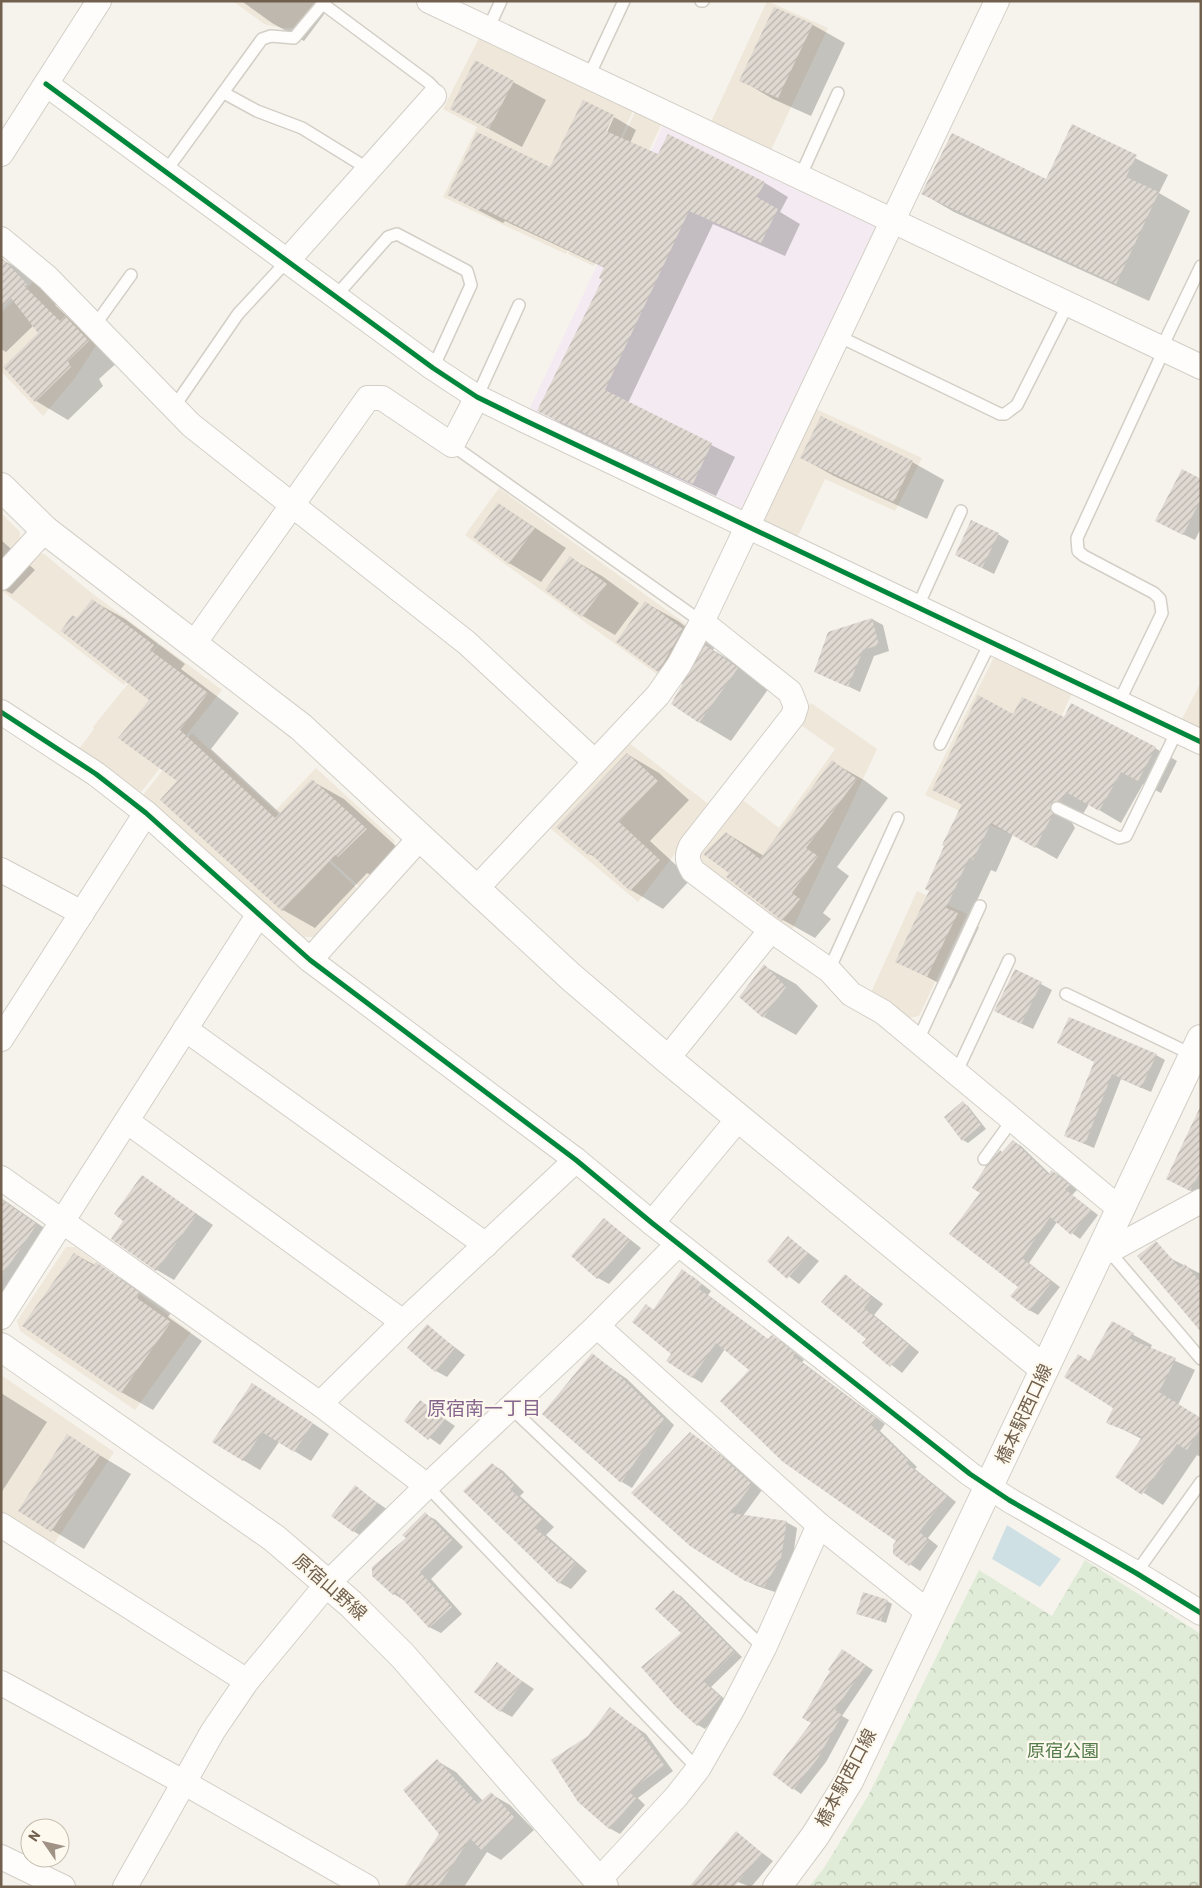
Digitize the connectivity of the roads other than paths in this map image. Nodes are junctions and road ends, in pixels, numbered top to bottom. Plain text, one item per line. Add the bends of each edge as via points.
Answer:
1 (99, 1) edge
2 (429, 1) edge
3 (501, 1) edge
4 (624, 1) edge
5 (997, 1) edge
6 (324, 3) edge
7 (488, 29) junction
8 (588, 78) junction
9 (46, 84) junction
10 (224, 93) junction
11 (838, 93) dead end
12 (434, 96) joint
13 (1, 154) edge
14 (370, 170) junction
15 (166, 171) junction
16 (800, 177) junction
17 (892, 221) junction
18 (1, 239) edge
19 (287, 261) junction
20 (1201, 266) edge
21 (131, 274) dead end
22 (335, 297) junction
23 (519, 305) dead end
24 (1068, 306) junction
25 (95, 325) junction
26 (838, 336) junction
27 (1163, 350) junction
28 (433, 368) junction
29 (1201, 368) edge
30 (477, 396) junction
31 (174, 407) junction
32 (452, 445) junction
33 (1, 487) edge
34 (292, 507) junction
35 (961, 510) dead end
36 (747, 528) junction
37 (45, 530) junction
38 (1, 578) edge
39 (917, 608) junction
40 (702, 622) junction
41 (990, 643) junction
42 (193, 644) junction
43 (1119, 702) junction
44 (1, 712) edge
45 (1177, 731) junction
46 (1201, 742) edge
47 (940, 744) dead end
48 (594, 761) junction
49 (1057, 808) dead end
50 (146, 813) junction
51 (898, 818) dead end
52 (420, 838) junction
53 (1, 870) edge
54 (476, 890) junction
55 (980, 906) dead end
56 (82, 913) junction
57 (259, 914) junction
58 (770, 930) junction
59 (310, 960) junction
60 (1010, 960) dead end
61 (829, 970) junction
62 (1066, 994) dead end
63 (5, 1027) edge
64 (185, 1029) junction
65 (918, 1040) junction
66 (1197, 1047) edge
67 (667, 1059) junction
68 (957, 1071) junction
69 (739, 1118) junction
70 (1013, 1118) junction
71 (128, 1122) junction
72 (984, 1159) dead end
73 (576, 1160) junction
74 (1, 1178) edge
75 (1201, 1201) edge
76 (1120, 1209) junction
77 (64, 1223) junction
78 (652, 1223) junction
79 (678, 1244) junction
80 (486, 1245) junction
81 (1106, 1250) junction
82 (1, 1318) edge
83 (403, 1322) junction
84 (597, 1326) junction
85 (1, 1347) edge
86 (1201, 1359) edge
87 (1044, 1369) junction
88 (320, 1404) junction
89 (511, 1408) junction
90 (1201, 1482) edge
91 (427, 1486) junction
92 (989, 1488) junction
93 (1, 1525) edge
94 (819, 1525) junction
95 (1136, 1573) junction
96 (328, 1583) junction
97 (928, 1612) junction
98 (1201, 1613) edge
99 (764, 1648) junction
100 (247, 1681) junction
101 (1, 1683) edge
102 (698, 1769) junction
103 (183, 1782) junction
104 (1, 1857) edge
105 (602, 1884) edge
106 (63, 1887) edge
107 (125, 1887) edge
108 (367, 1887) edge
109 (777, 1887) edge

1 - 9 street
2 - 7 street
3 - 7 lane
4 - 8 lane
5 - 17 street
6 - 10 lane via 294,38 271,36 262,39
6 - 12 lane via 428,82 433,87
7 - 8 street
8 - 16 street
9 - 13 street
9 - 15 street
10 - 14 lane via 257,111 302,128
10 - 15 lane
11 - 16 lane
12 - 14 street
14 - 19 street
15 - 19 street
16 - 17 street
17 - 24 street
17 - 26 street
18 - 25 street via 48,278
19 - 22 street
19 - 31 lane via 238,314
20 - 27 lane
21 - 25 lane
22 - 28 street
22 - 28 lane via 388,238 397,234 468,271 471,284
23 - 30 lane
24 - 26 lane via 1017,405 1005,414
24 - 27 street
25 - 31 street
26 - 36 street
27 - 29 street
27 - 43 lane via 1077,538 1078,551 1084,556 1154,593 1162,605 1162,613
28 - 30 street
30 - 32 street
30 - 36 street
31 - 34 street
32 - 34 street via 382,398 368,398
32 - 40 lane
33 - 37 street
34 - 42 street
34 - 48 street via 467,643
35 - 39 lane
36 - 39 street
36 - 40 street
37 - 38 street
37 - 42 street
39 - 41 street
40 - 48 street via 679,666 658,695
40 - 58 street via 790,692 796,707 793,716 687,855 693,871
41 - 43 street
41 - 47 lane
42 - 52 street via 301,727
43 - 45 street
44 - 50 street via 96,774
45 - 46 street
45 - 49 lane via 1126,836 1119,838
48 - 54 street
50 - 56 street
50 - 57 street
51 - 61 lane
52 - 54 street
52 - 59 street
53 - 56 street
54 - 67 street
55 - 65 lane
56 - 63 street
57 - 59 street
57 - 64 street
58 - 61 street
58 - 67 street
59 - 73 street
60 - 68 lane
61 - 65 street via 852,994 883,1012
62 - 66 lane
64 - 71 street
64 - 80 street
65 - 68 street
66 - 76 street, 橋本駅西口線
67 - 69 street
68 - 70 street
69 - 78 street
69 - 87 street
70 - 72 lane
70 - 76 street
71 - 77 street
71 - 83 street
73 - 78 street
73 - 80 street
74 - 77 street
75 - 81 street
76 - 81 street, 橋本駅西口線
77 - 82 street
77 - 88 street
78 - 79 street
79 - 84 street
79 - 92 street
80 - 83 street
81 - 86 lane
81 - 87 street, 橋本駅西口線
83 - 88 street
84 - 89 street
84 - 94 street
85 - 96 street, 原宿山野線 via 274,1538
87 - 92 street, 橋本駅西口線
88 - 91 street
89 - 91 street
89 - 99 lane
90 - 95 lane
91 - 96 street
91 - 102 lane
92 - 95 street
92 - 97 street, 橋本駅西口線
93 - 100 street
94 - 97 street
94 - 99 street
95 - 98 street
96 - 100 street
96 - 105 street, 原宿山野線 via 403,1656
97 - 109 street, 橋本駅西口線 via 849,1781 815,1836
99 - 102 street
100 - 103 street
101 - 103 street
102 - 105 street
103 - 107 street
103 - 108 street
104 - 106 street

